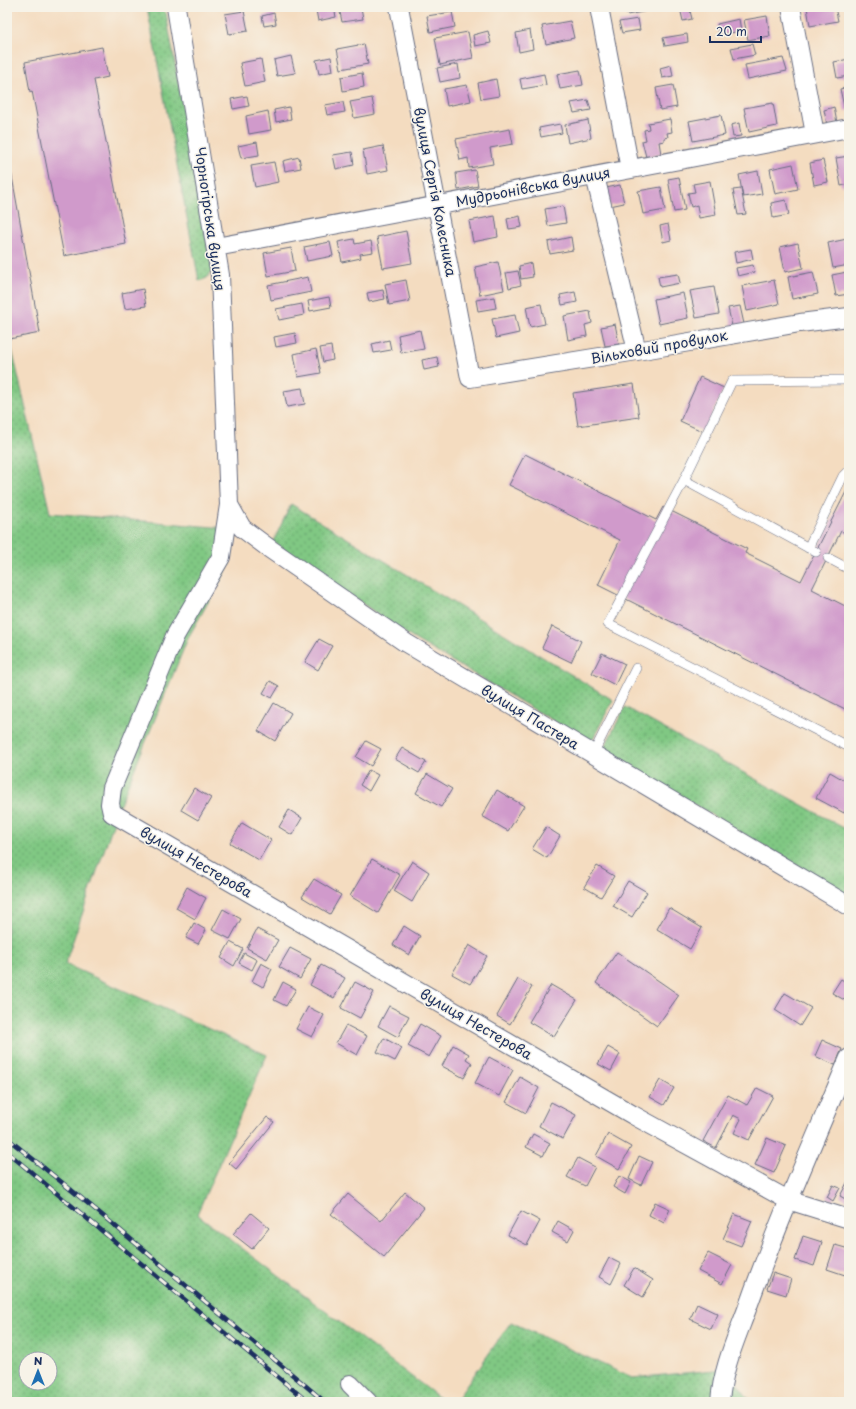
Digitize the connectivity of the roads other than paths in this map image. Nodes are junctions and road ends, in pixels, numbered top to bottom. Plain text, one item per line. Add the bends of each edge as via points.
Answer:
1 (176, 7) edge
2 (399, 7) edge
3 (599, 7) edge
4 (791, 7) edge
5 (849, 128) edge
6 (815, 134) junction
7 (630, 169) junction
8 (595, 176) junction
9 (437, 205) junction
10 (216, 247) junction
11 (849, 317) edge
12 (637, 351) junction
13 (470, 378) joint
14 (849, 380) edge
15 (849, 470) edge
16 (684, 480) junction
17 (229, 505) junction
18 (828, 558) dead end
19 (849, 569) edge
20 (636, 668) dead end
21 (849, 747) edge
22 (593, 754) junction
23 (112, 813) joint
24 (849, 906) edge
25 (849, 1058) edge
26 (788, 1200) junction
27 (849, 1219) edge
28 (350, 1384) dead end
29 (368, 1402) edge
30 (720, 1402) edge

1 - 10 street, Чорногірська вулиця
2 - 9 street, вулиця Сергія Колесника
3 - 7 street
4 - 6 street
5 - 6 street, Мудрьонівська вулиця
6 - 7 street, Мудрьонівська вулиця
7 - 8 street, Мудрьонівська вулиця
8 - 9 street, Мудрьонівська вулиця
8 - 12 street
9 - 10 street, Мудрьонівська вулиця
9 - 13 street, вулиця Сергія Колесника
10 - 17 street, Чорногірська вулиця via 221,286
11 - 12 street, Вільховий провулок
12 - 13 street, Вільховий провулок
14 - 16 lane via 732,381
15 - 16 lane via 844,476 812,550
16 - 21 lane via 608,624
17 - 22 street, вулиця Пастера via 242,528 399,639
17 - 23 street, Чорногірська вулиця via 221,557 175,636 112,788
18 - 19 lane
20 - 22 lane
22 - 24 street, вулиця Пастера
23 - 26 street, вулиця Нестерова via 633,1115
25 - 26 street
26 - 27 street, вулиця Нестерова
26 - 30 street via 726,1369
28 - 29 street

